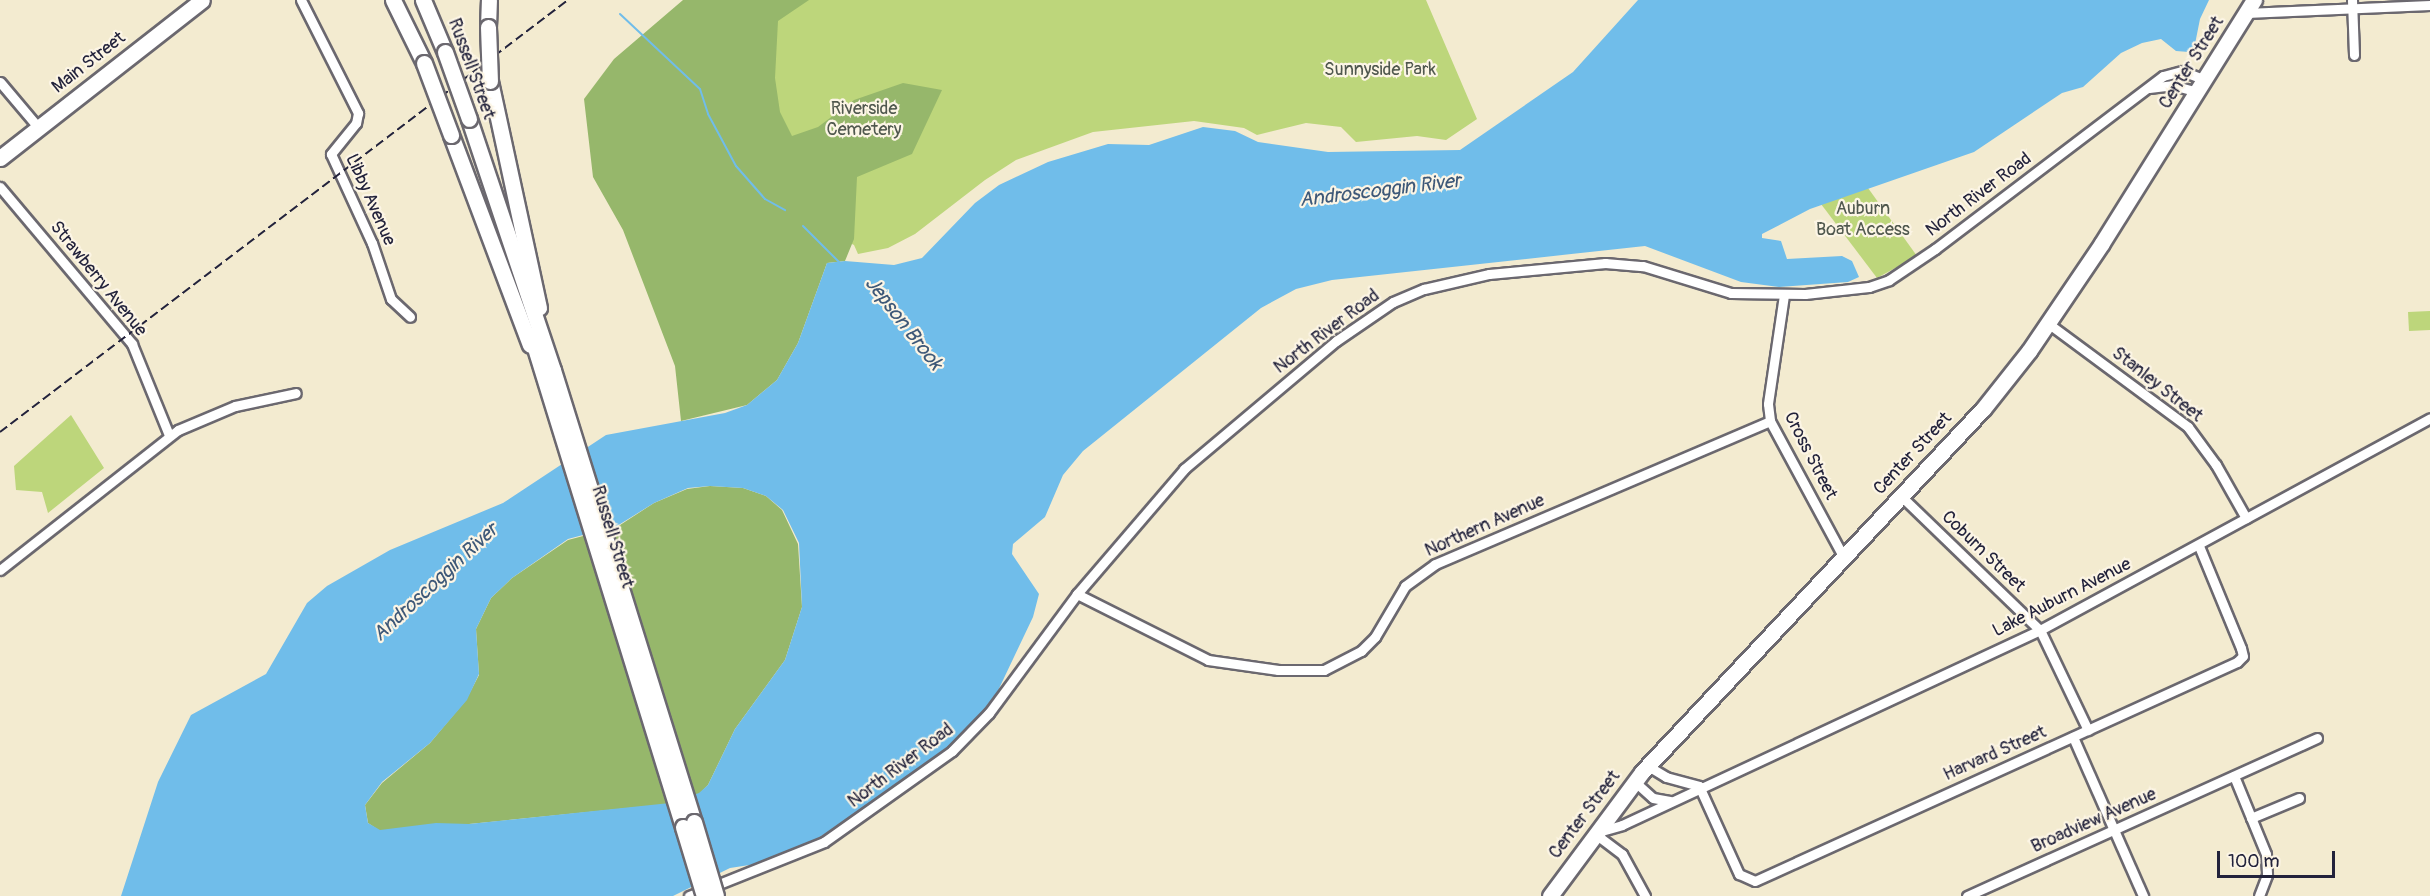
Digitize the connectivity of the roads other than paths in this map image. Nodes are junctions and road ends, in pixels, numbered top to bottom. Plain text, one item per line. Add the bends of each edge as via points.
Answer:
1 (202, 0) edge
2 (301, 0) edge
3 (393, 0) edge
4 (423, 0) edge
5 (489, 0) edge
6 (2352, 4) edge
7 (2430, 5) edge
8 (2250, 6) edge
9 (2354, 55) dead end
10 (0, 82) edge
11 (2202, 86) junction
12 (2149, 88) junction
13 (38, 128) junction
14 (0, 158) edge
15 (0, 187) edge
16 (1784, 295) junction
17 (410, 317) dead end
18 (2049, 324) junction
19 (549, 379) junction
20 (296, 393) dead end
21 (2430, 418) edge
22 (1770, 421) junction
23 (169, 435) junction
24 (1901, 496) junction
25 (2246, 518) junction
26 (2199, 546) junction
27 (1843, 556) junction
28 (0, 570) edge
29 (1077, 594) junction
30 (2040, 630) junction
31 (2088, 730) junction
32 (2073, 737) junction
33 (2317, 738) dead end
34 (1648, 766) junction
35 (2234, 776) junction
36 (1634, 781) junction
37 (1699, 786) junction
38 (2299, 798) dead end
39 (1671, 801) junction
40 (2251, 818) junction
41 (688, 825) junction
42 (2114, 829) junction
43 (1594, 834) junction
44 (688, 896) edge
45 (704, 896) edge
46 (716, 896) edge
47 (1550, 896) edge
48 (1645, 896) edge
49 (1967, 896) edge
50 (2143, 896) edge
51 (2259, 896) edge

1 - 13 main road, Main Street
2 - 17 street, Libby Avenue via 358,113 356,123 331,154 372,243 391,299
3 - 19 main road, bridge via 424,63
4 - 19 main road, Russell Street, bridge via 469,119
5 - 19 main road, bridge via 490,81
6 - 7 street
6 - 8 street
6 - 9 street
8 - 11 main road, Center Street
10 - 13 street
11 - 12 street
11 - 12 street, North River Road via 2192,72 2175,72
11 - 18 main road, Center Street
12 - 16 street, North River Road via 1889,280 1857,290
13 - 14 main road, Main Street
15 - 23 street, Strawberry Avenue via 132,344
16 - 22 street, Cross Street via 1768,404
16 - 29 street, North River Road via 1731,293 1643,266 1617,263 1505,271 1418,291 1368,317 1202,453 1152,503
18 - 24 main road, Center Street via 1983,409
18 - 25 street, Stanley Street via 2188,428 2210,454
19 - 41 main road, Russell Street
20 - 23 street via 235,406
21 - 25 street, Lake Auburn Avenue
22 - 27 street, Cross Street
22 - 29 street, Northern Avenue via 1435,564 1405,586 1375,637 1361,651 1324,670 1278,670 1208,660
23 - 28 street
24 - 27 main road, Center Street
24 - 30 street, Coburn Street
25 - 26 street, Lake Auburn Avenue
26 - 30 street, Lake Auburn Avenue
26 - 31 street, Harvard Street via 2241,648 2241,660
27 - 34 main road, Center Street
29 - 44 street, North River Road via 989,713 930,768 824,842
30 - 31 street, Coburn Street
30 - 37 street, Lake Auburn Avenue
31 - 32 street, Harvard Street
32 - 37 street, Harvard Street via 1755,881 1739,874
32 - 42 street
33 - 35 street, Broadview Avenue
34 - 36 main road, Center Street
34 - 37 street via 1666,777
35 - 40 street
35 - 42 street, Broadview Avenue
36 - 39 street via 1653,798
36 - 43 main road, Center Street
37 - 39 street, Lake Auburn Avenue
38 - 40 street
39 - 43 street, Lake Auburn Avenue
40 - 51 street via 2268,862
41 - 45 main road, bridge
41 - 46 main road, bridge
42 - 49 street, Broadview Avenue
42 - 50 street
43 - 47 main road, Center Street
43 - 48 street via 1622,854

